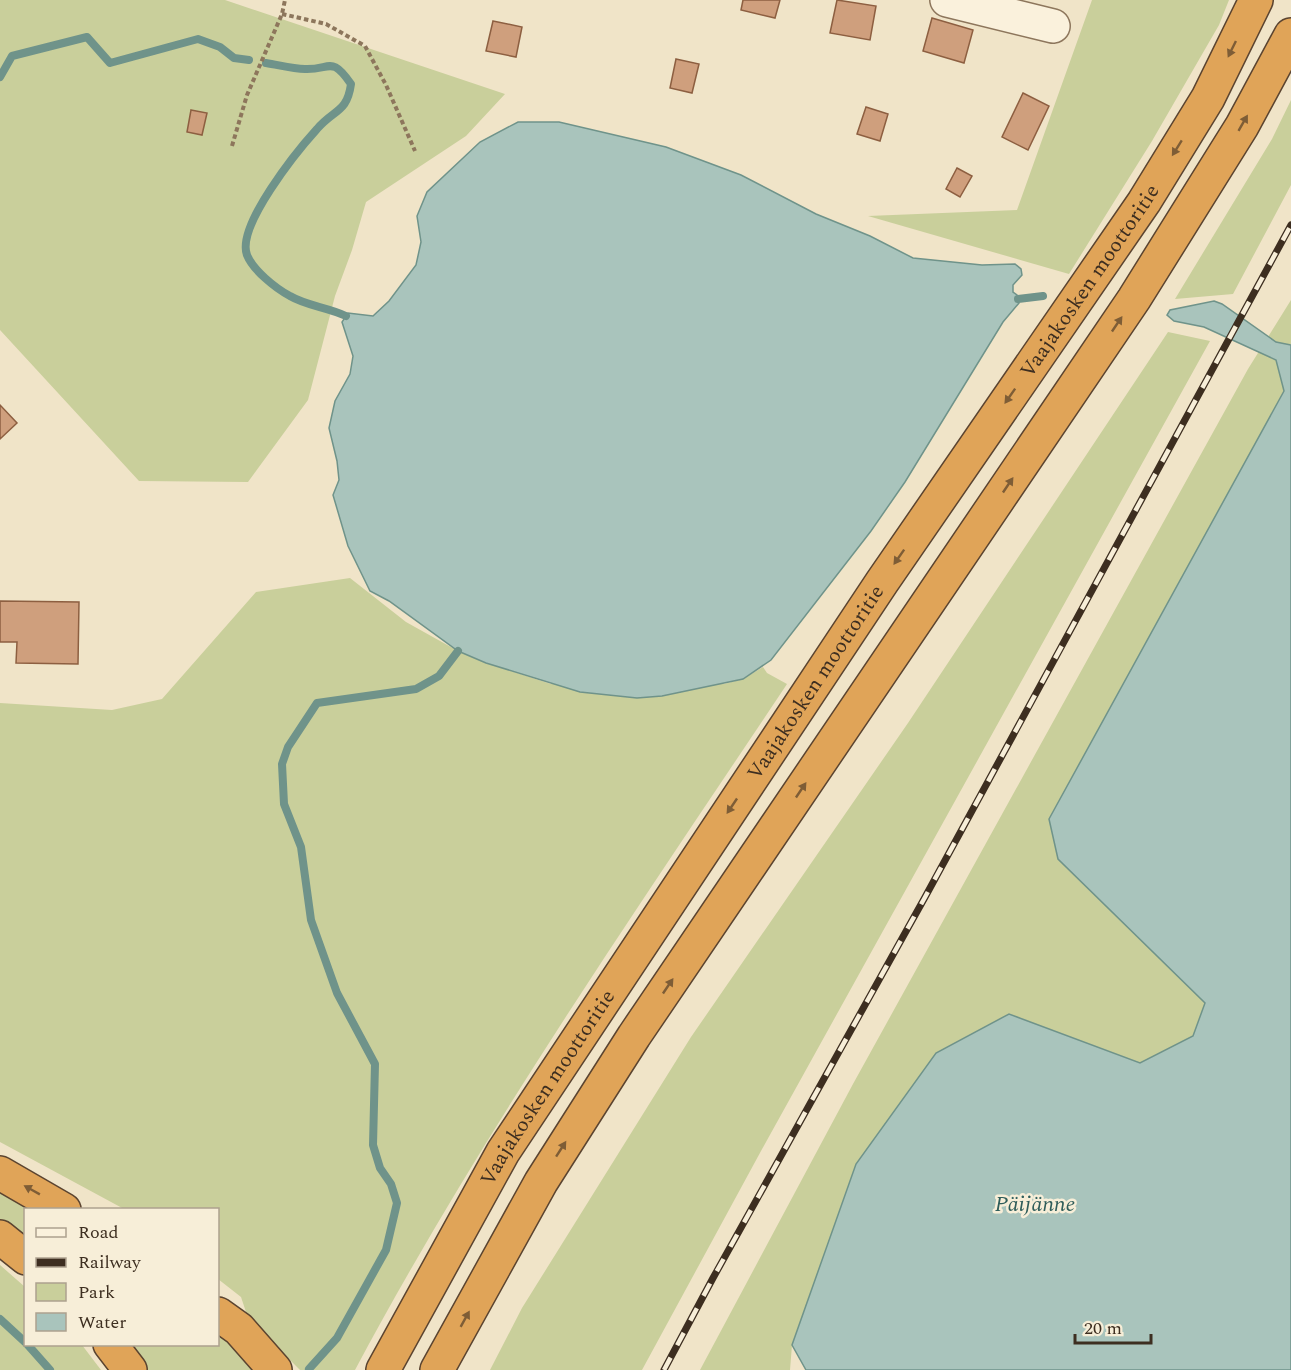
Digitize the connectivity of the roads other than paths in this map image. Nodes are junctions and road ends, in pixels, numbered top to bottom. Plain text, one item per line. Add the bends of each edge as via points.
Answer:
1 (947, 0) edge
2 (1256, 0) edge
3 (1053, 26) dead end
4 (1291, 35) edge
5 (0, 1173) edge
6 (62, 1208) edge
7 (0, 1237) edge
8 (24, 1256) edge
9 (219, 1315) edge
10 (112, 1346) edge
11 (268, 1361) edge
12 (130, 1370) edge
13 (384, 1370) edge
14 (437, 1370) edge

1 - 3 street
2 -> 13 highway, Vaajakosken moottoritie via 1208,98 1144,202 882,582 503,1152
14 -> 4 highway, Vaajakosken moottoritie via 541,1182 634,1036 1134,299 1242,126
6 -> 5 highway
7 - 8 highway
9 - 11 highway via 239,1329
10 - 12 highway

